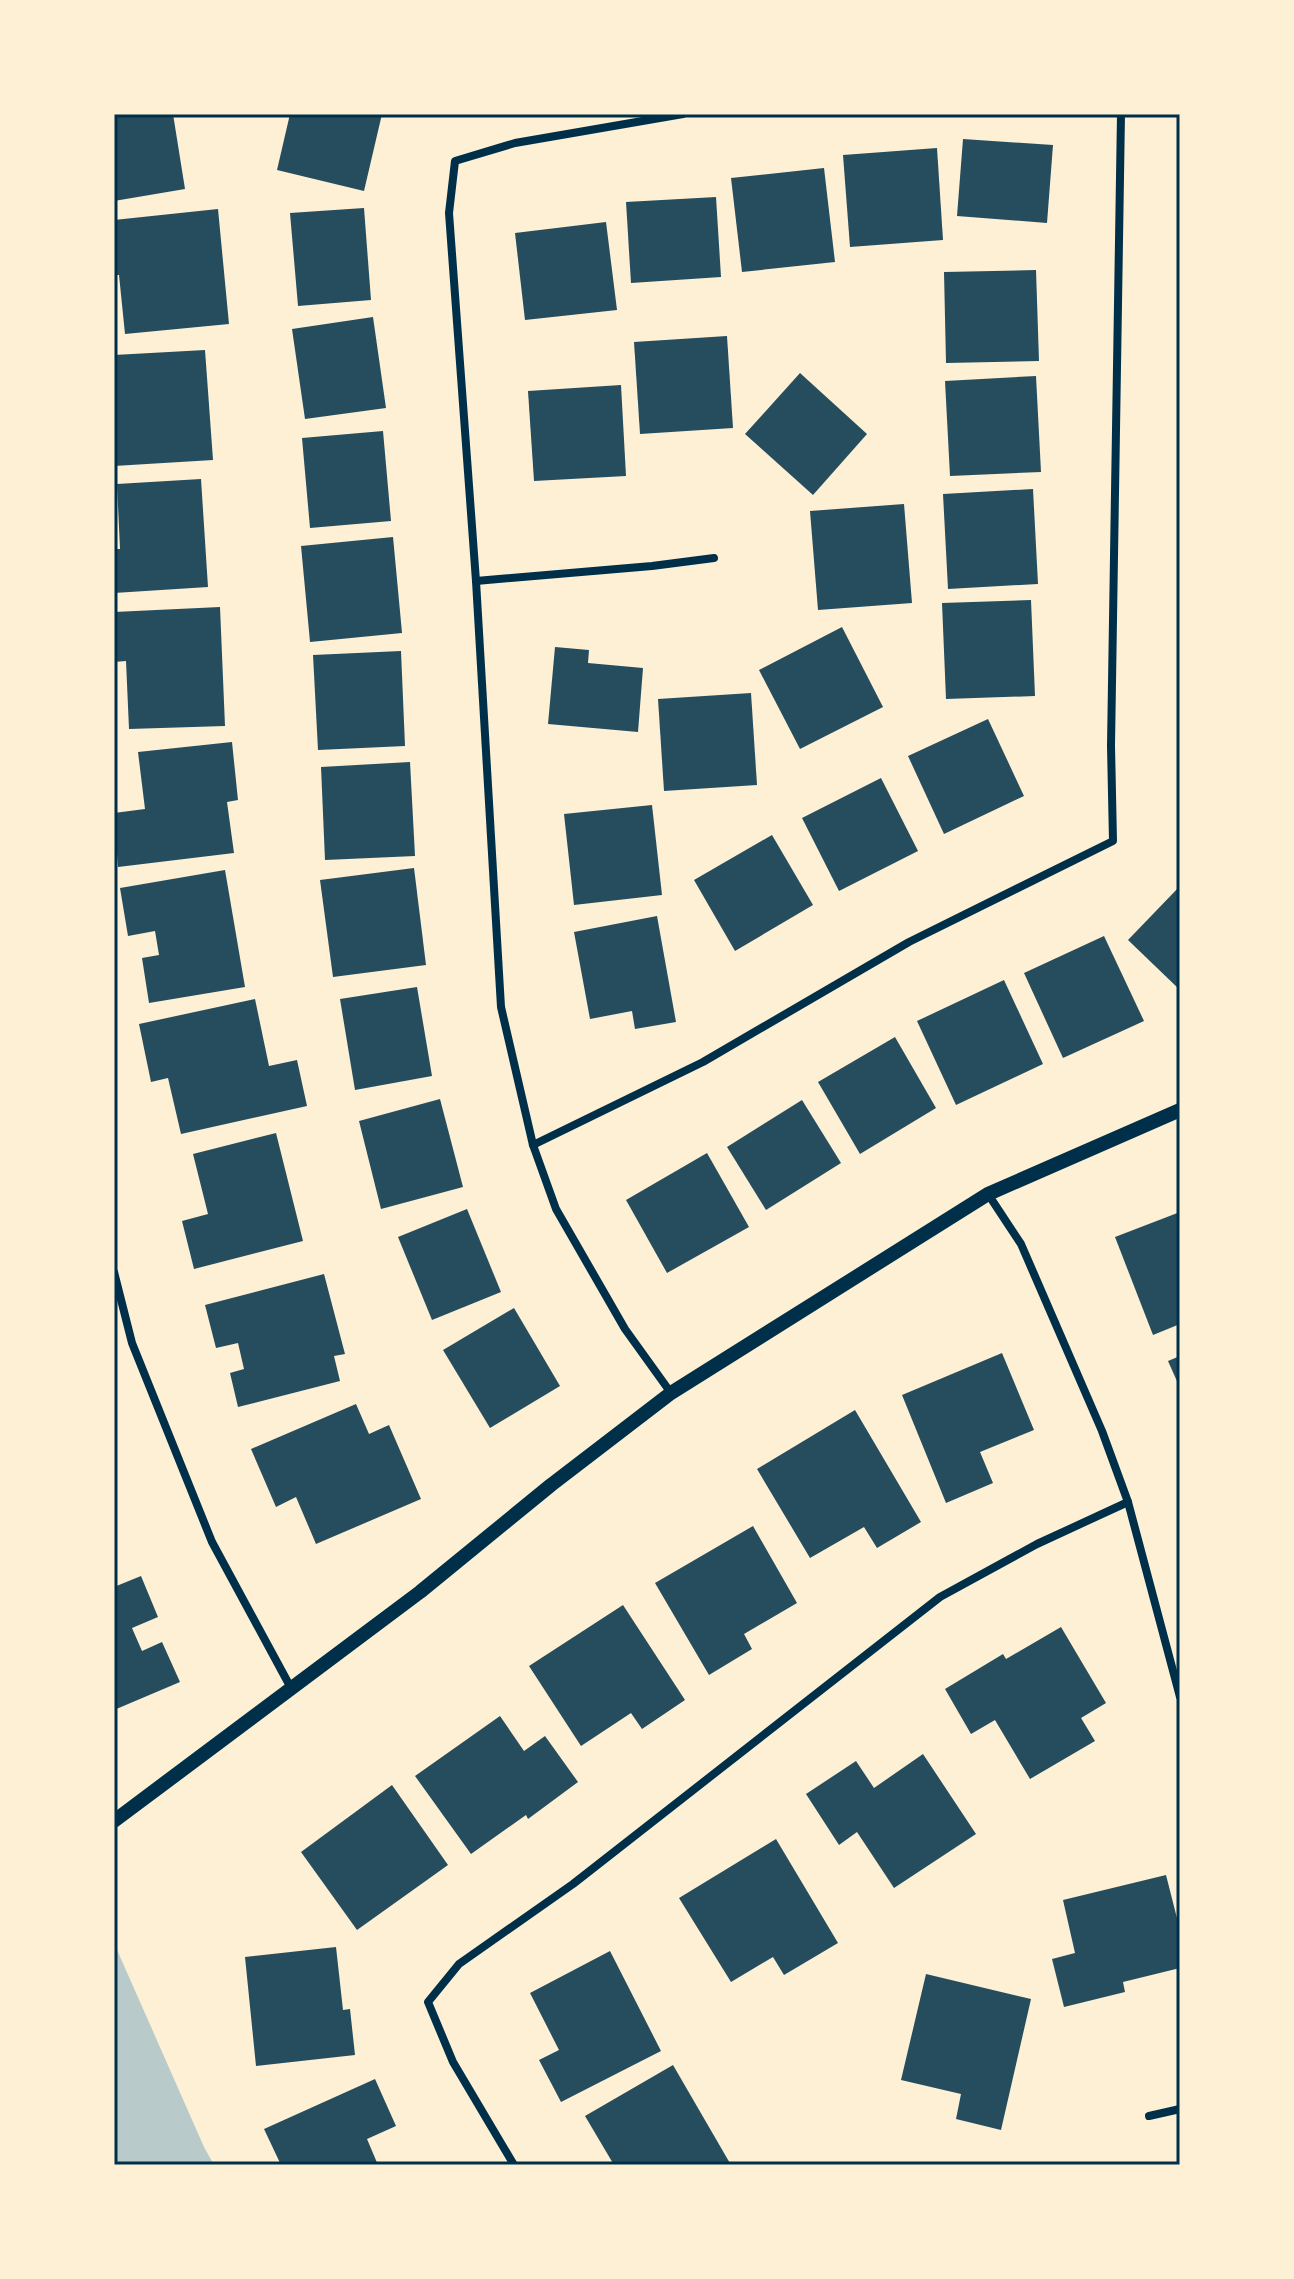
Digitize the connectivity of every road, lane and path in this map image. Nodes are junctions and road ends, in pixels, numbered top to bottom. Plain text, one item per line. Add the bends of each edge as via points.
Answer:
1 (683, 114) edge
2 (1121, 114) edge
3 (714, 558) dead end
4 (476, 581) junction
5 (1180, 1110) edge
6 (533, 1145) junction
7 (988, 1194) junction
8 (114, 1272) edge
9 (671, 1393) junction
10 (1128, 1502) junction
11 (291, 1688) junction
12 (1180, 1697) edge
13 (114, 1821) edge
14 (1180, 2109) edge
15 (1149, 2116) dead end
16 (514, 2165) edge

1 - 4 street via 515,143 455,161 449,213
2 - 6 street via 1113,841 909,942 703,1062
3 - 4 street
4 - 6 street via 501,1007
5 - 7 street
6 - 9 street via 556,1209 625,1329
7 - 9 street
7 - 10 street via 1021,1244
8 - 11 street via 132,1343 212,1542
9 - 11 street
10 - 12 street
10 - 16 street via 940,1597 573,1884 459,1964 428,2002 453,2062
11 - 13 street
14 - 15 street

